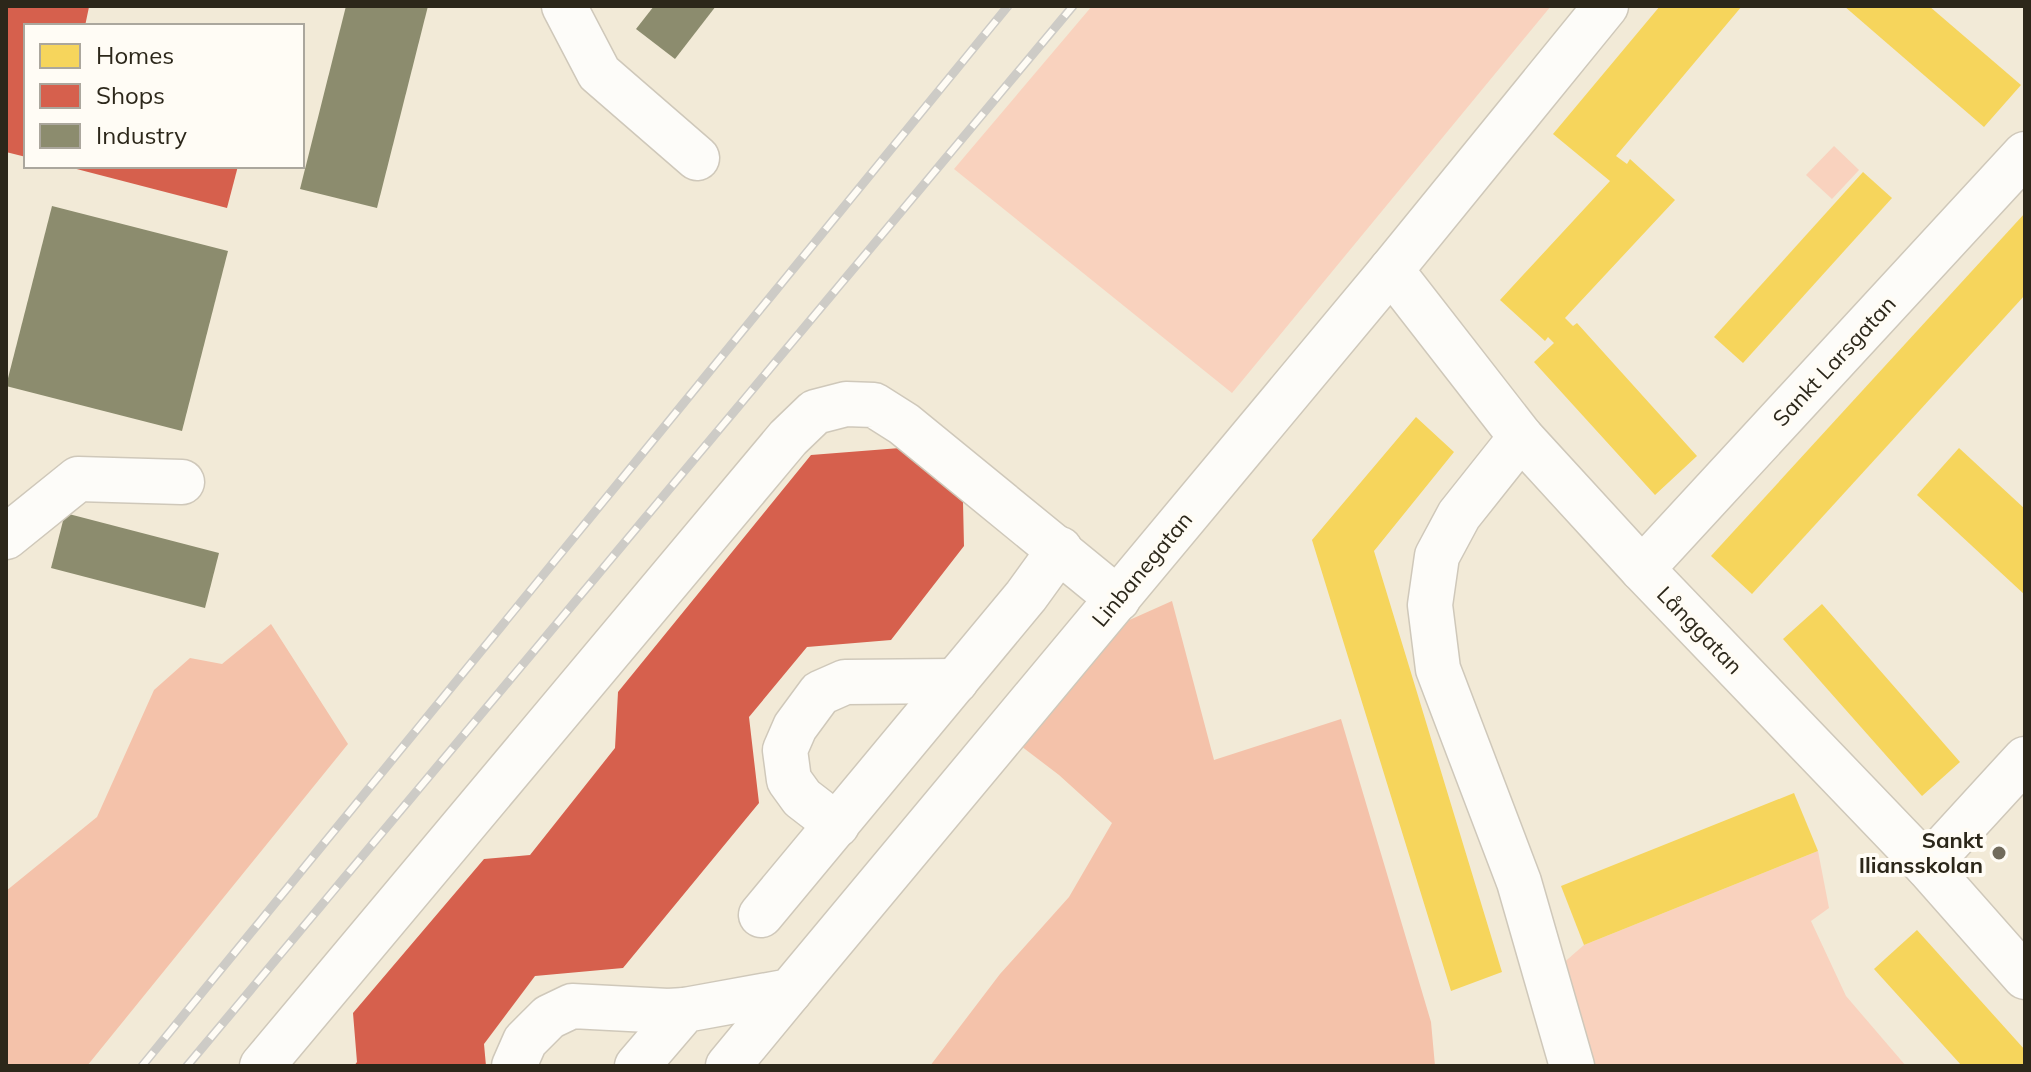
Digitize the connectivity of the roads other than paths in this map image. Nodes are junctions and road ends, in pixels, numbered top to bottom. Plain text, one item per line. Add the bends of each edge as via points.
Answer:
1 (564, 6) edge
2 (1606, 6) edge
3 (2025, 154) edge
4 (697, 158) dead end
5 (1391, 270) junction
6 (1521, 437) junction
7 (182, 482) dead end
8 (6, 537) edge
9 (1060, 549) junction
10 (1642, 569) junction
11 (1118, 599) junction
12 (956, 681) junction
13 (2025, 759) edge
14 (837, 825) junction
15 (1927, 866) junction
16 (761, 915) dead end
17 (2025, 977) edge
18 (790, 991) junction
19 (685, 1010) junction
20 (262, 1066) edge
21 (514, 1066) edge
22 (637, 1066) edge
23 (728, 1066) edge
24 (1572, 1066) edge

1 - 4 street via 599,73
2 - 5 street, Linbanegatan
3 - 10 street, Sankt Larsgatan
5 - 6 street, Långgatan
5 - 11 street, Linbanegatan
6 - 10 street, Långgatan
6 - 24 street via 1451,529 1437,556 1430,605 1438,669 1519,882
7 - 8 street via 78,479
9 - 11 street
9 - 12 street
9 - 20 street via 874,405 846,404 815,412
10 - 15 street, Långgatan
11 - 18 street, Linbanegatan
12 - 14 street
12 - 14 street via 845,682 820,693 785,750 789,780 802,798
13 - 15 street
14 - 16 street
15 - 17 street, Långgatan
18 - 19 street
18 - 23 street, Linbanegatan
19 - 21 street via 572,1006 549,1017 525,1041
19 - 22 street

